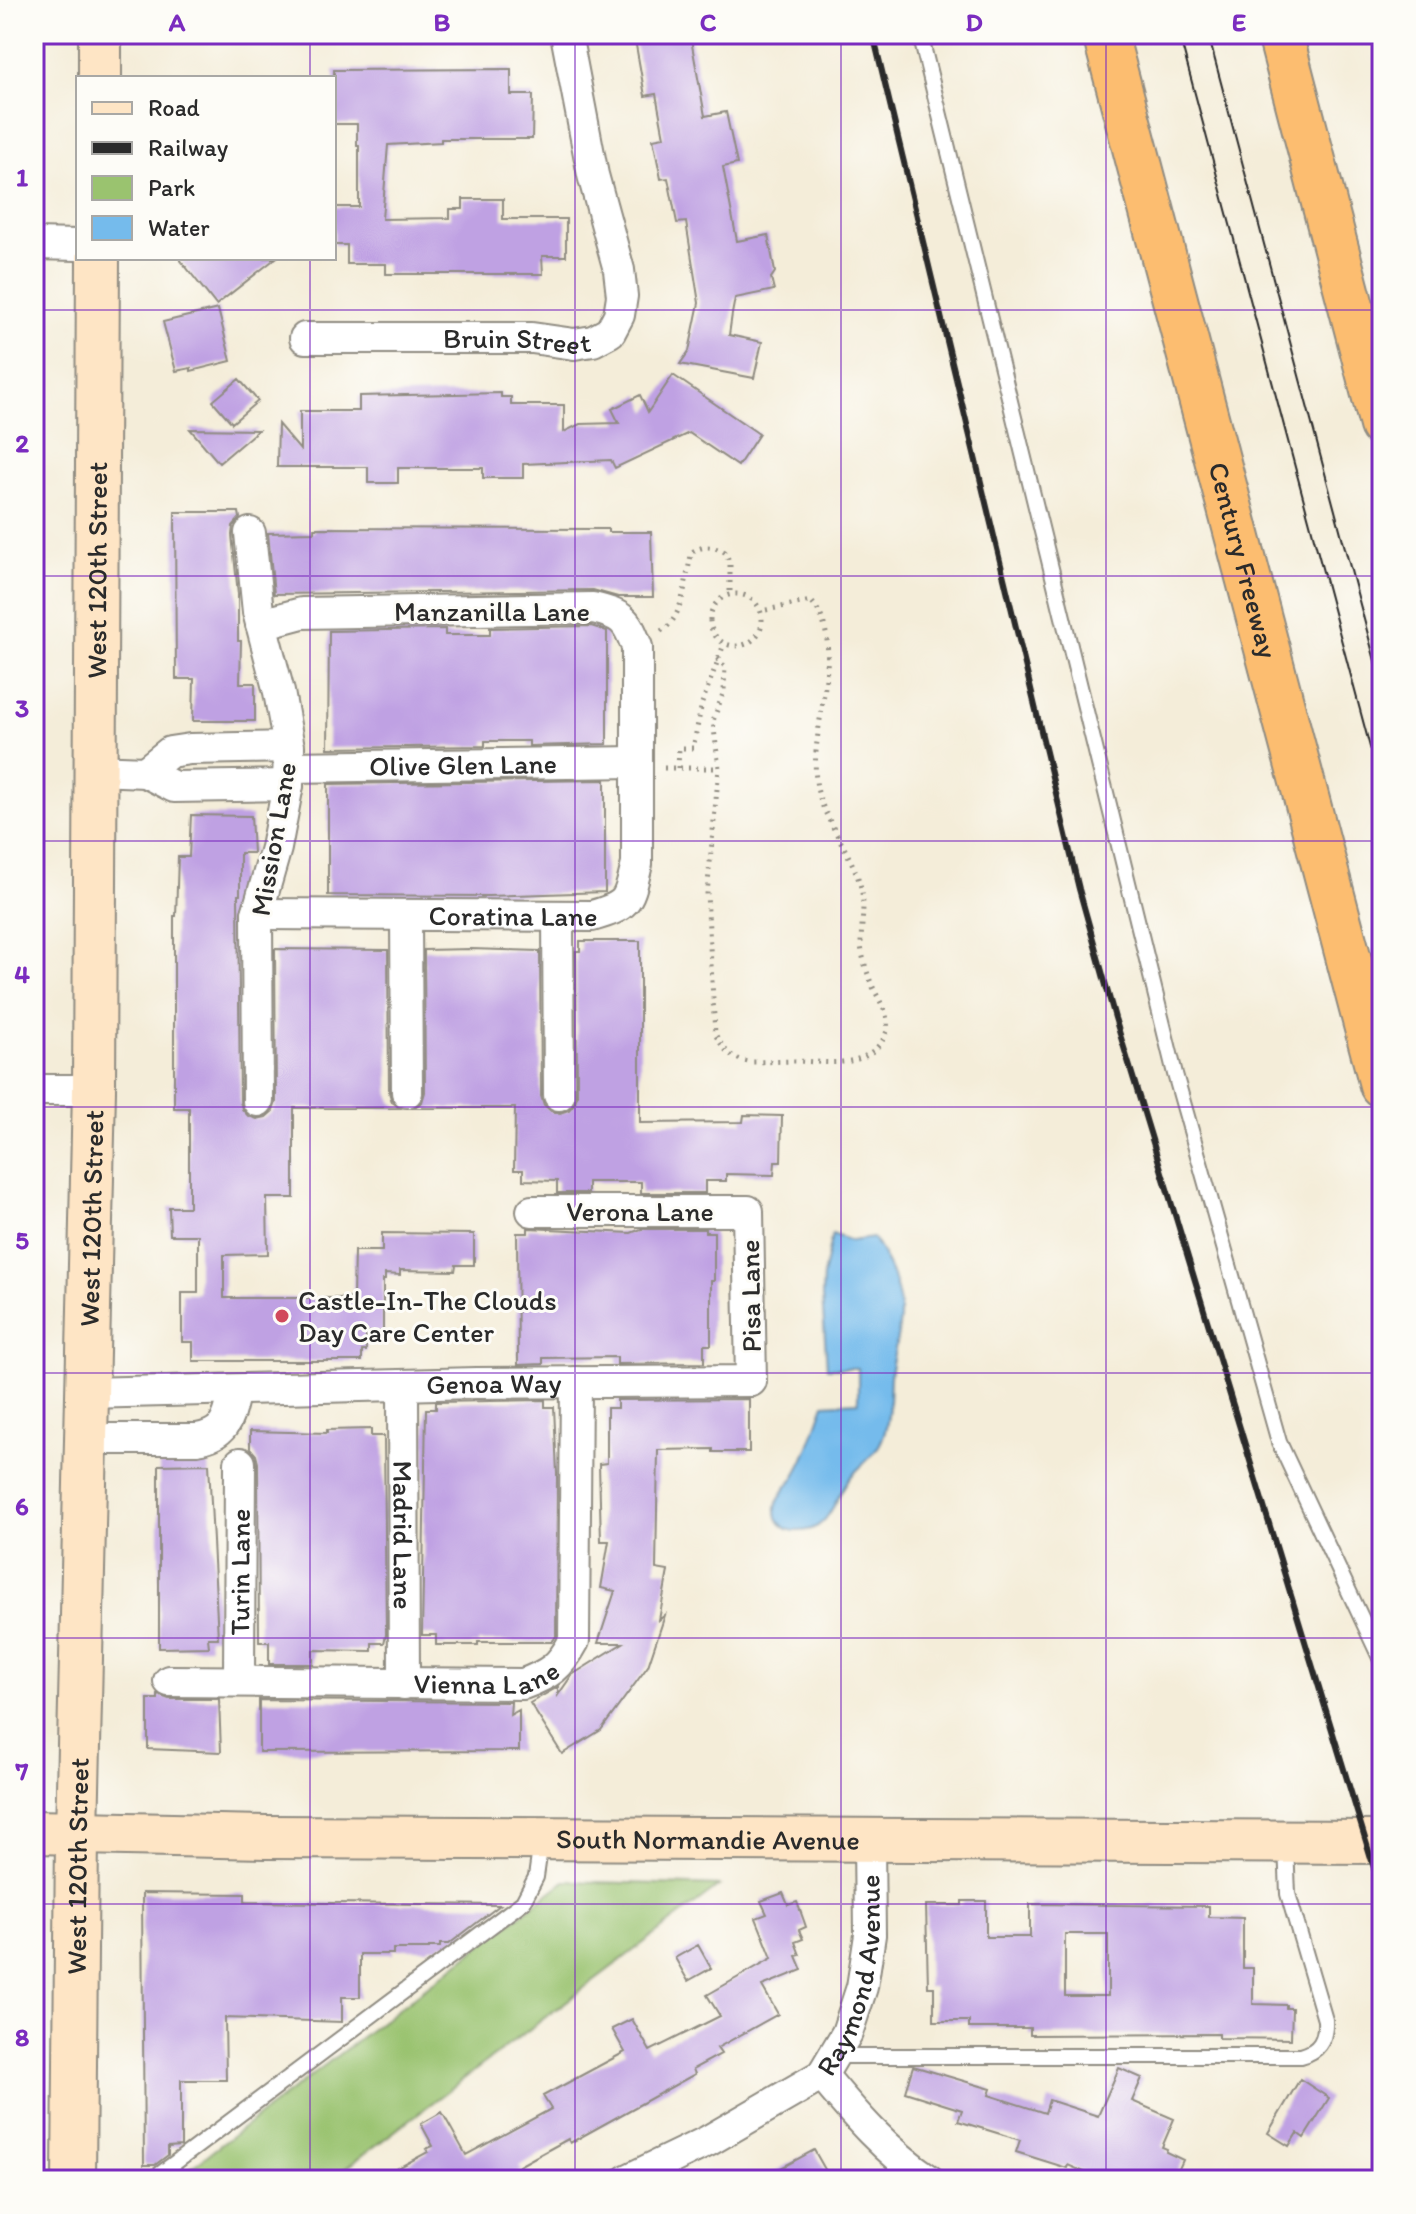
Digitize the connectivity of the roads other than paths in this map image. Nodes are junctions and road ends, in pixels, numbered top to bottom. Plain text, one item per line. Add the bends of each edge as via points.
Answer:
1 (100, 34) edge
2 (566, 34) edge
3 (920, 34) edge
4 (1105, 34) edge
5 (1280, 34) edge
6 (100, 76) edge
7 (34, 244) edge
8 (76, 245) edge
9 (98, 260) edge
10 (305, 338) dead end
11 (1382, 425) edge
12 (250, 533) dead end
13 (261, 624) junction
14 (637, 765) junction
15 (288, 766) junction
16 (96, 770) junction
17 (257, 914) junction
18 (406, 915) junction
19 (558, 916) junction
20 (1382, 1085) edge
21 (34, 1090) edge
22 (94, 1090) junction
23 (407, 1092) dead end
24 (559, 1095) dead end
25 (258, 1101) dead end
26 (532, 1211) dead end
27 (748, 1211) joint
28 (751, 1381) joint
29 (576, 1382) junction
30 (403, 1385) junction
31 (235, 1390) junction
32 (86, 1393) junction
33 (85, 1439) junction
34 (240, 1463) dead end
35 (1382, 1662) edge
36 (239, 1680) junction
37 (169, 1681) dead end
38 (404, 1684) junction
39 (34, 1832) edge
40 (77, 1833) junction
41 (542, 1838) junction
42 (869, 1841) junction
43 (1286, 1841) junction
44 (1382, 1842) edge
45 (828, 2066) junction
46 (74, 2180) edge
47 (152, 2180) edge
48 (627, 2180) edge
49 (929, 2180) edge

1 - 6 street
2 - 10 street, Bruin Street via 593,175 619,270 622,296 610,332 574,344 532,338
3 - 35 lane via 1175,1074 1270,1411 1279,1442
4 - 20 highway, Century Freeway
5 - 11 highway
7 - 8 street
9 - 16 street, West 120th Street
12 - 13 street, Mission Lane
13 - 14 street, Manzanilla Lane via 302,613 593,608 616,613 630,627 637,647
13 - 15 street, Mission Lane via 279,692
14 - 15 street, Olive Glen Lane
14 - 19 street, Coratina Lane via 637,864 629,894 618,909
15 - 16 street, Olive Glen Lane via 190,749 170,752 145,772
15 - 17 street, Mission Lane via 276,848
16 - 22 street, West 120th Street
17 - 18 street, Coratina Lane
17 - 25 street, Mission Lane
18 - 19 street, Coratina Lane
18 - 23 street
19 - 24 street
21 - 22 street
22 - 32 street, West 120th Street
26 - 27 street, Verona Lane
27 - 28 street, Pisa Lane
28 - 29 street, Genoa Way
29 - 30 street, Genoa Way
29 - 38 street, Vienna Lane via 574,1641 563,1661 545,1676 523,1684
30 - 31 street, Genoa Way
30 - 38 street, Madrid Lane
31 - 32 street, Genoa Way
31 - 33 street via 223,1428 213,1436
32 - 33 street, West 120th Street
33 - 40 street, West 120th Street
34 - 36 street, Turin Lane
36 - 37 street, Vienna Lane
36 - 38 street, Vienna Lane
39 - 40 street, South Normandie Avenue
40 - 41 street, South Normandie Avenue
40 - 46 street, West 120th Street
41 - 42 street, South Normandie Avenue
41 - 47 lane via 536,1877 523,1902
42 - 43 street, South Normandie Avenue
42 - 45 street, Raymond Avenue via 870,1935 862,1987 847,2033
43 - 44 street, South Normandie Avenue
43 - 45 lane via 1288,1894 1325,2020 1326,2034 1312,2053
45 - 48 street, Raymond Avenue via 708,2141
45 - 49 street via 855,2114 899,2159

